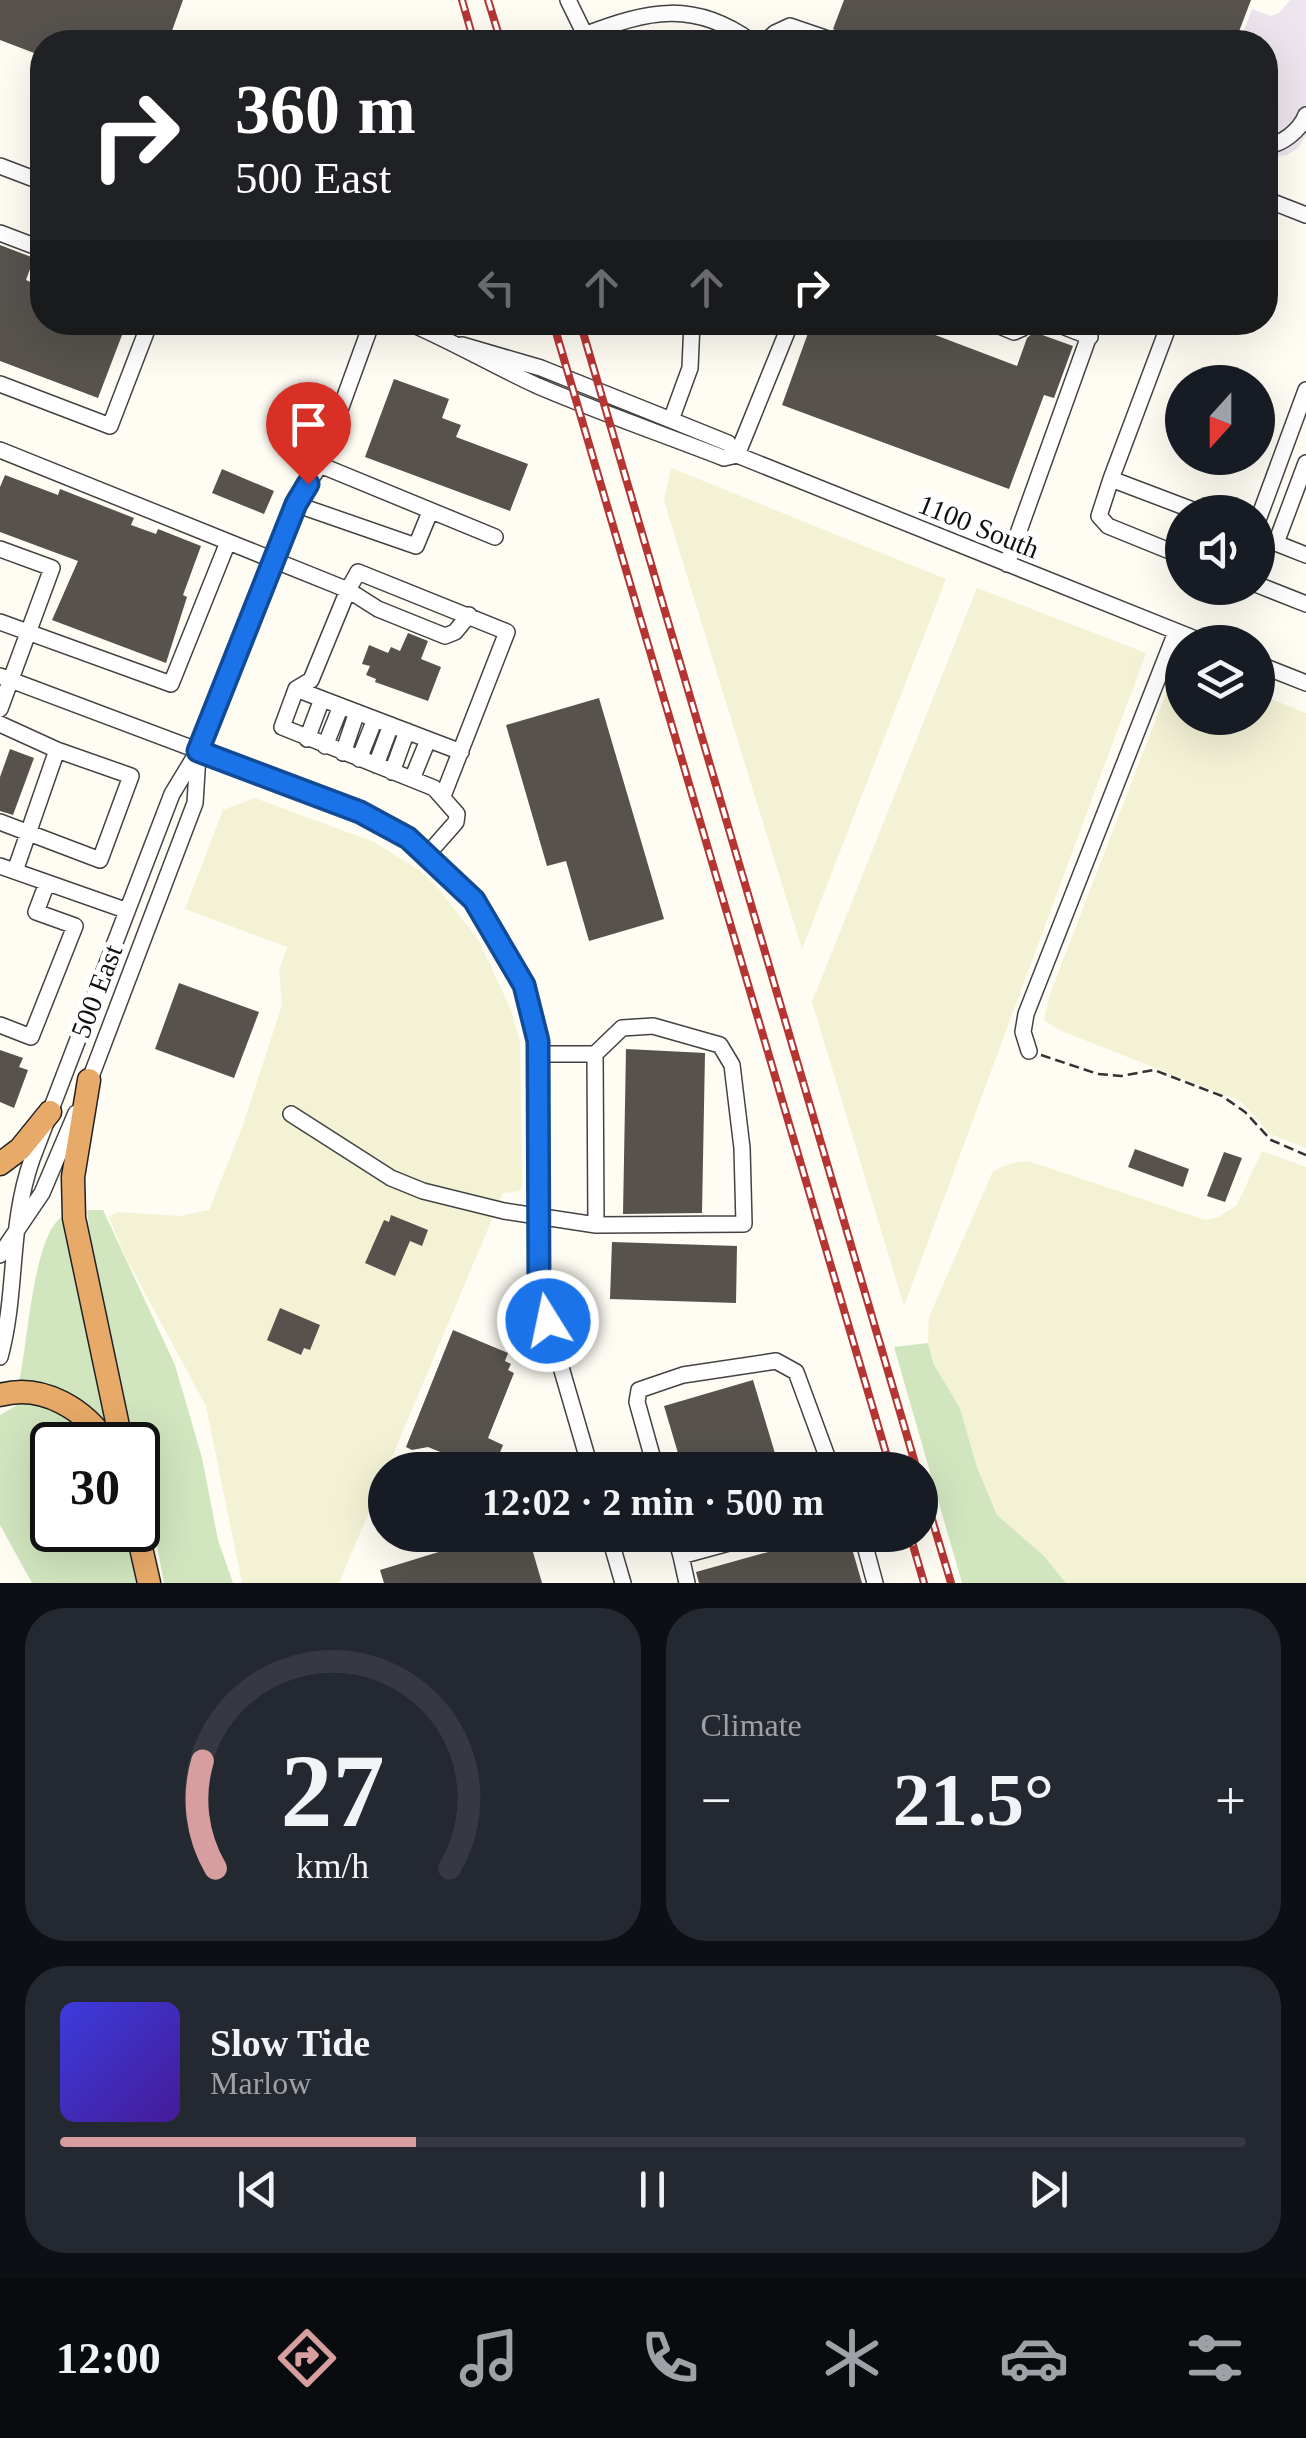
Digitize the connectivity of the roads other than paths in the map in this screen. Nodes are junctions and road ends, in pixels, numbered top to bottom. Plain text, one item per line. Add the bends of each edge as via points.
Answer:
1 (568, 0) edge
2 (582, 30) edge
3 (606, 30) edge
4 (737, 30) edge
5 (1306, 115) edge
6 (1278, 144) edge
7 (0, 166) edge
8 (30, 177) edge
9 (1278, 204) edge
10 (1306, 214) edge
11 (0, 233) edge
12 (30, 245) edge
13 (145, 335) edge
14 (367, 335) edge
15 (437, 335) edge
16 (691, 335) edge
17 (785, 335) edge
18 (1090, 335) edge
19 (1165, 335) edge
20 (462, 346) junction
21 (0, 384) edge
22 (1306, 390) edge
23 (672, 420) junction
24 (737, 455) junction
25 (2, 456) edge
26 (1306, 463) edge
27 (320, 465) junction
28 (1111, 479) junction
29 (1267, 495) edge
30 (1165, 499) edge
31 (296, 504) junction
32 (430, 512) junction
33 (495, 537) dead end
34 (228, 542) junction
35 (1276, 544) joint
36 (0, 549) edge
37 (1165, 549) edge
38 (1306, 555) edge
39 (273, 560) junction
40 (1007, 564) junction
41 (348, 590) junction
42 (1275, 592) edge
43 (1306, 604) edge
44 (469, 615) junction
45 (0, 622) edge
46 (1165, 628) edge
47 (29, 633) junction
48 (1165, 660) edge
49 (1275, 671) edge
50 (6, 678) edge
51 (1306, 683) edge
52 (296, 689) junction
53 (322, 699) junction
54 (341, 706) junction
55 (0, 709) edge
56 (357, 712) junction
57 (383, 722) junction
58 (0, 724) edge
59 (408, 732) junction
60 (307, 739) junction
61 (428, 740) junction
62 (325, 746) junction
63 (58, 750) junction
64 (198, 751) junction
65 (460, 752) junction
66 (342, 753) junction
67 (359, 759) junction
68 (376, 765) junction
69 (392, 772) junction
70 (412, 780) junction
71 (443, 796) junction
72 (0, 822) edge
73 (28, 834) junction
74 (427, 855) junction
75 (4, 869) edge
76 (47, 883) junction
77 (125, 910) junction
78 (0, 1025) edge
79 (1029, 1051) road end
80 (538, 1054) junction
81 (594, 1054) junction
82 (89, 1080) junction
83 (50, 1112) junction
84 (291, 1114) dead end
85 (0, 1164) edge
86 (539, 1215) junction
87 (596, 1224) junction
88 (13, 1239) junction
89 (0, 1255) edge
90 (0, 1357) edge
91 (0, 1395) edge
92 (89, 1422) edge
93 (117, 1422) edge
94 (585, 1452) edge
95 (651, 1452) edge
96 (825, 1452) edge
97 (142, 1552) edge
98 (614, 1552) edge
99 (680, 1552) edge
100 (696, 1552) edge
101 (867, 1552) edge
102 (681, 1556) junction
103 (684, 1582) edge
104 (149, 1583) edge
105 (623, 1583) edge
106 (876, 1583) edge

1 - 2 street
3 - 4 street via 663,7 703,11
5 - 6 street
7 - 8 street
9 - 10 street
11 - 12 street
13 - 21 street via 110,426
14 - 27 street, 500 East
15 - 20 street, 1100 South
16 - 23 street via 690,368
17 - 24 street
18 - 40 street
19 - 28 street
20 - 23 street, 1100 South via 541,368
20 - 24 street, 1100 South via 614,417 724,458
22 - 29 street
23 - 24 street, 1100 South via 728,443
24 - 40 street, 1100 South
25 - 34 street
26 - 35 street
27 - 31 street, 500 East
27 - 32 street
28 - 30 street
28 - 37 street via 1099,516
31 - 32 street via 416,546
31 - 39 street, 500 East
32 - 33 street
34 - 39 street
34 - 47 street via 171,684
35 - 38 street
36 - 47 street via 52,568
39 - 41 street
39 - 64 street, 500 East
40 - 46 street, 1100 South
41 - 44 street via 358,572
41 - 44 street via 445,636
41 - 52 street via 311,680
42 - 43 street
44 - 65 street via 507,632
45 - 47 street
47 - 50 street
48 - 79 street via 1026,1014
49 - 51 street
50 - 55 street
50 - 64 street
52 - 53 street
52 - 60 street via 282,727
53 - 54 street
53 - 60 street
54 - 56 street
54 - 62 street
56 - 57 street
56 - 66 street
57 - 59 street
57 - 67 street
57 - 68 street
58 - 63 street
59 - 61 street
59 - 69 street
60 - 62 street
61 - 65 street
61 - 70 street
62 - 66 street
63 - 73 street
63 - 73 street via 131,776 100,860
64 - 74 street via 360,812
64 - 77 street, 500 East via 172,794
64 - 82 street, 500 East via 195,803
65 - 71 street
66 - 67 street
67 - 68 street
68 - 69 street
69 - 70 street
70 - 71 street
71 - 74 street via 456,822
72 - 73 street
73 - 75 street
74 - 80 street via 474,900 524,985
75 - 76 street
76 - 77 street
76 - 78 street via 36,912 75,926 31,1036
77 - 83 street, 500 East
80 - 81 street
80 - 86 street
81 - 87 street
81 - 87 street via 622,1028 652,1026 720,1045 732,1066 744,1224
82 - 88 street, 500 East via 49,1178
82 - 93 highway via 73,1176 74,1218
83 - 85 highway
83 - 88 street, 500 East via 25,1178
84 - 86 street via 391,1178
86 - 87 street
86 - 94 street via 539,1292
88 - 89 street, 500 East
88 - 90 street, 500 East
91 - 92 highway via 24,1392 61,1402
95 - 96 street via 637,1402 640,1390 776,1361 796,1372
97 - 104 highway
98 - 105 street
99 - 102 street
100 - 102 street
101 - 106 street
102 - 103 street

